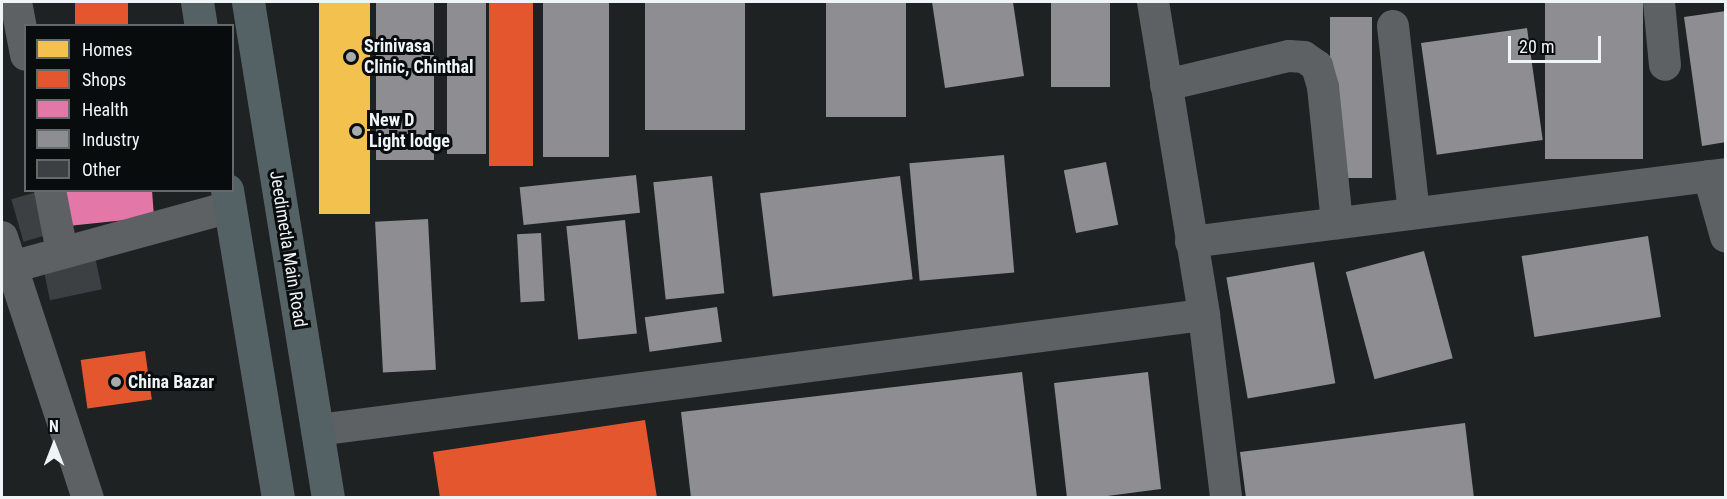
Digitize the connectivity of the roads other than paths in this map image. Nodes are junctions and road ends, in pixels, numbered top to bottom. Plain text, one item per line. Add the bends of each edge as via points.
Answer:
1 (16, 2) edge
2 (197, 2) edge
3 (248, 2) edge
4 (1153, 2) edge
5 (1659, 2) edge
6 (201, 24) edge
7 (1393, 26) dead end
8 (24, 44) edge
9 (1665, 64) dead end
10 (1166, 85) junction
11 (1717, 175) edge
12 (50, 192) edge
13 (229, 199) edge
14 (1414, 213) junction
15 (1337, 223) junction
16 (2, 237) edge
17 (1725, 237) edge
18 (1191, 242) junction
19 (62, 252) junction
20 (12, 267) junction
21 (12, 302) edge
22 (1204, 315) junction
23 (318, 430) junction
24 (88, 498) edge
25 (278, 498) edge
26 (328, 498) edge
27 (1226, 498) edge

1 - 8 street
2 - 6 main road
3 - 23 main road, Jeedimetla Main Road
4 - 10 street
5 - 9 street
7 - 14 street
10 - 15 street via 1288,56 1304,57 1317,66 1323,87
10 - 18 street
11 - 14 street
11 - 17 street
12 - 19 street
13 - 19 street
13 - 25 main road
14 - 15 street
15 - 18 street
16 - 20 street
18 - 22 street
19 - 20 street
20 - 21 street
21 - 24 street
22 - 23 street
22 - 27 street
23 - 26 main road, Jeedimetla Main Road

